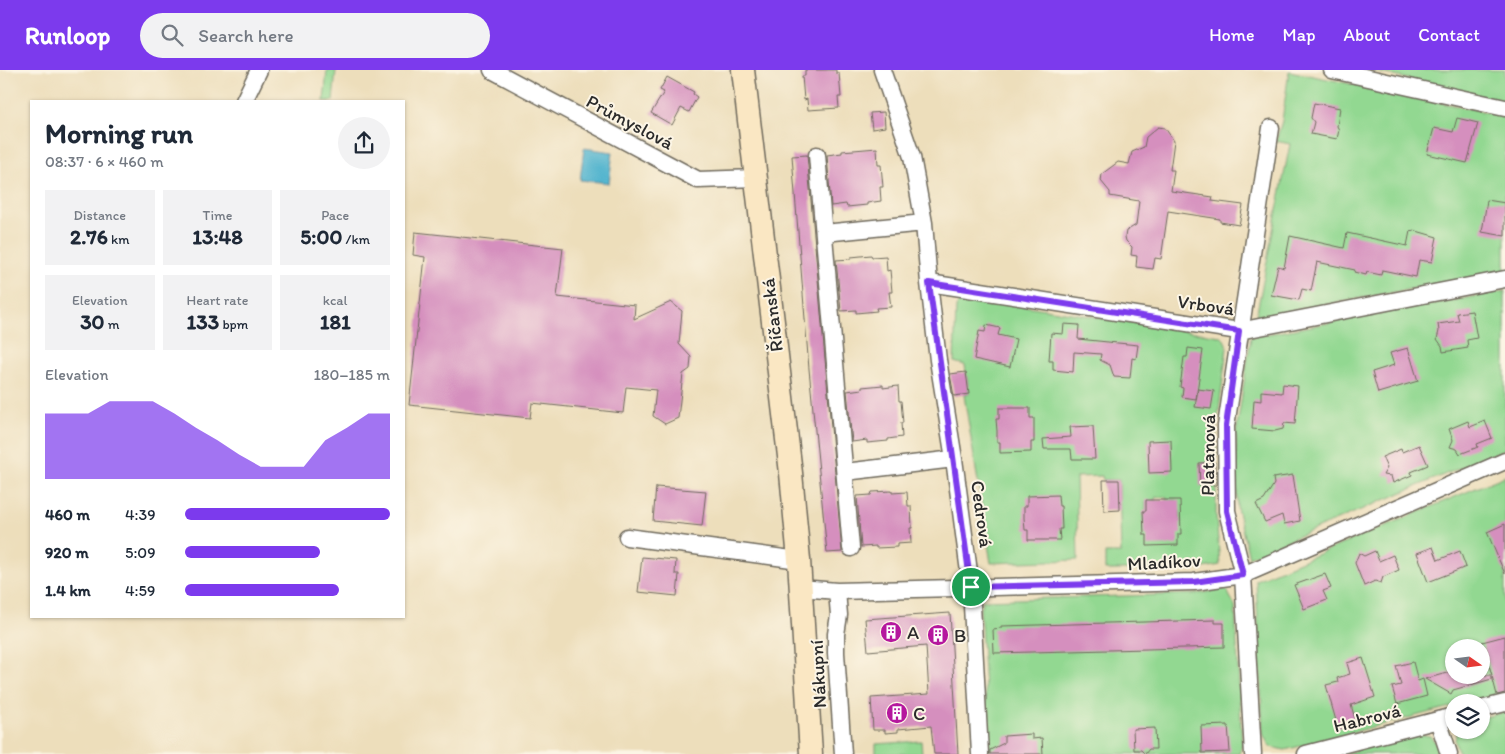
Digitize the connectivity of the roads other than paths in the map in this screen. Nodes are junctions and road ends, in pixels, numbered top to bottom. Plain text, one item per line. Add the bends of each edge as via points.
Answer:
1 (259, 70) edge
2 (492, 70) edge
3 (743, 70) edge
4 (882, 70) edge
5 (1332, 70) edge
6 (244, 100) edge
7 (1505, 108) edge
8 (1271, 128) dead end
9 (817, 155) dead end
10 (757, 178) junction
11 (924, 223) junction
12 (824, 233) junction
13 (1505, 279) edge
14 (929, 283) junction
15 (1239, 331) junction
16 (954, 459) junction
17 (1505, 461) edge
18 (845, 472) junction
19 (627, 537) dead end
20 (851, 548) dead end
21 (799, 560) junction
22 (1243, 575) junction
23 (971, 587) junction
24 (800, 588) junction
25 (838, 591) junction
26 (1505, 703) edge
27 (1490, 707) edge
28 (1445, 718) edge
29 (1448, 739) edge
30 (811, 754) edge
31 (843, 754) edge
32 (980, 754) edge
33 (1253, 754) edge
34 (1306, 754) edge
35 (1449, 754) edge

1 - 6 street
2 - 10 street, Průmyslová via 698,180
3 - 10 main road, Říčanská
4 - 11 street, Cedrová via 912,157
5 - 7 street
8 - 15 street, Platanová
9 - 12 street
10 - 21 main road, Říčanská
11 - 12 street
11 - 14 street, Cedrová
12 - 18 street
13 - 15 street, Vrbová
14 - 15 street, Vrbová
14 - 16 street, Cedrová
15 - 22 street, Platanová via 1226,426 1227,511
16 - 18 street, Cedrová
16 - 23 street, Cedrová
17 - 22 street, Mladíkov
18 - 20 street
19 - 21 street
21 - 24 main road, Říčanská
22 - 23 street, Mladíkov via 1194,582
22 - 33 street, Platanová
23 - 25 street, Mladíkov
23 - 32 street, Cedrová
24 - 25 street, Mladíkov
24 - 30 main road, Říčanská
25 - 31 street, Nákupní via 836,653
26 - 27 street
28 - 34 street, Habrová
29 - 35 street, Habrová

